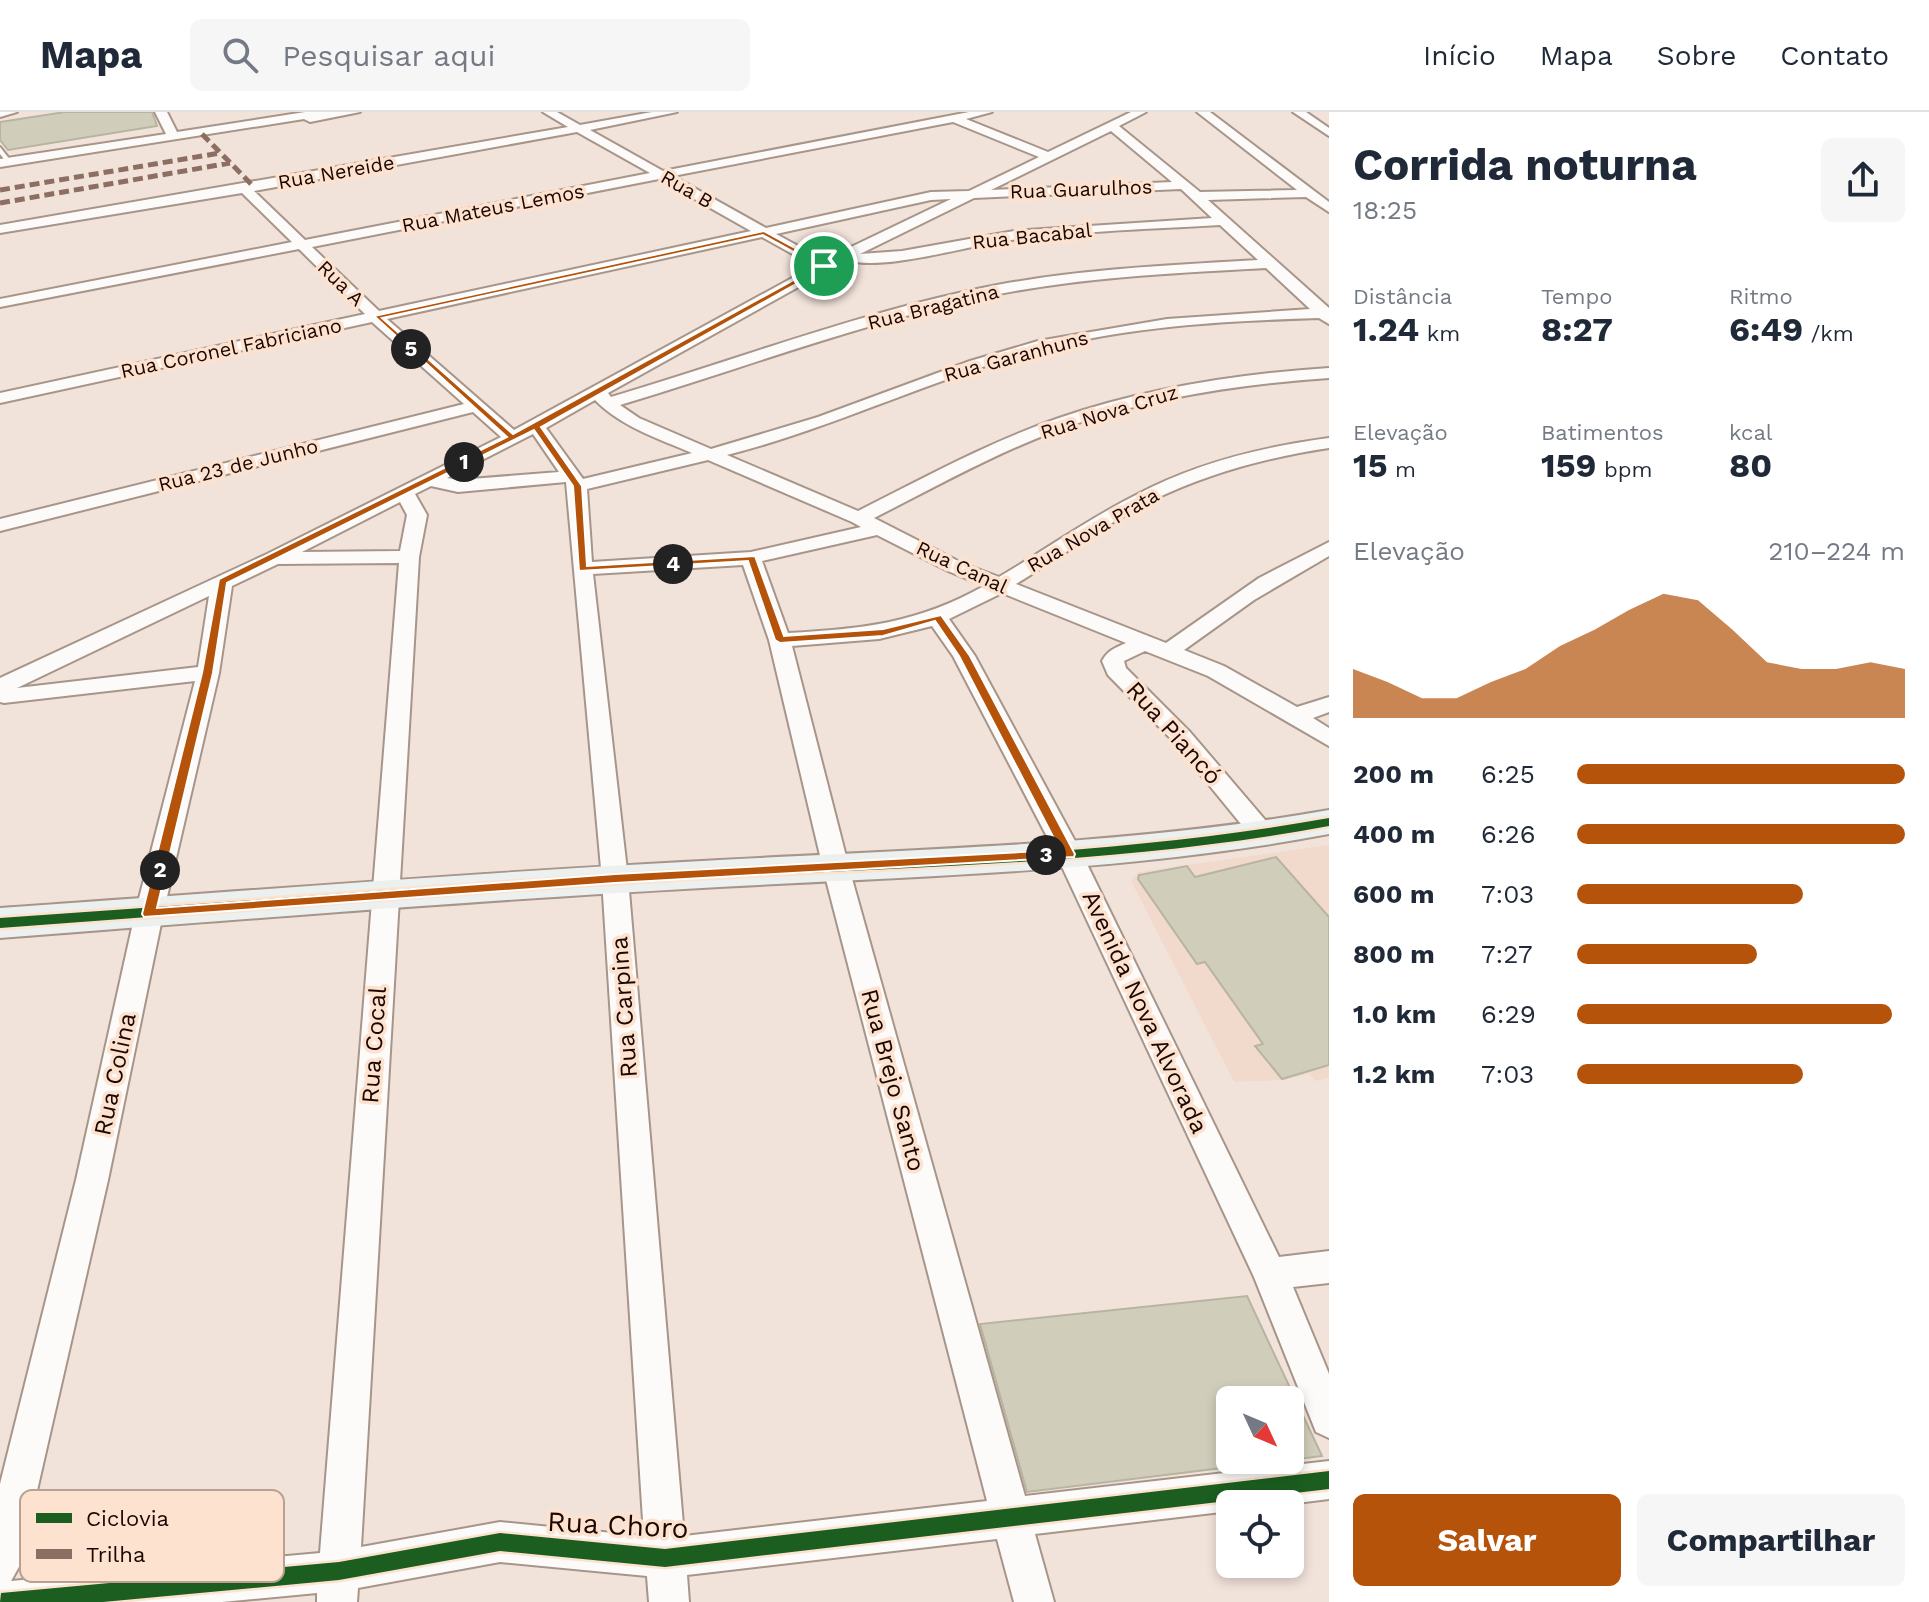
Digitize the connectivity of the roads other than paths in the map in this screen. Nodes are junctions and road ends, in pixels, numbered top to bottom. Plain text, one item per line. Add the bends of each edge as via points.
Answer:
1 (11, 112) edge
2 (161, 112) edge
3 (327, 112) edge
4 (354, 112) edge
5 (549, 112) edge
6 (671, 112) edge
7 (938, 112) edge
8 (986, 112) edge
9 (1140, 112) edge
10 (1203, 112) edge
11 (1299, 112) edge
12 (0, 114) edge
13 (954, 118) junction
14 (1112, 126) junction
15 (578, 128) junction
16 (1329, 133) edge
17 (174, 136) junction
18 (0, 149) edge
19 (1050, 157) junction
20 (4, 162) edge
21 (663, 174) junction
22 (1184, 185) junction
23 (245, 189) junction
24 (978, 192) junction
25 (1329, 192) edge
26 (1309, 193) junction
27 (1197, 196) junction
28 (1329, 208) edge
29 (1222, 221) junction
30 (0, 229) edge
31 (764, 233) junction
32 (303, 246) junction
33 (843, 257) junction
34 (1268, 264) junction
35 (824, 266) junction
36 (0, 303) edge
37 (1327, 315) edge
38 (376, 317) junction
39 (1329, 373) edge
40 (0, 398) edge
41 (603, 398) junction
42 (475, 406) junction
43 (536, 426) junction
44 (513, 438) junction
45 (1329, 443) edge
46 (714, 453) junction
47 (575, 481) junction
48 (416, 486) junction
49 (859, 518) junction
50 (0, 525) edge
51 (880, 528) junction
52 (1329, 548) edge
53 (409, 557) junction
54 (274, 558) junction
55 (751, 558) junction
56 (582, 569) junction
57 (222, 581) junction
58 (998, 585) junction
59 (937, 617) junction
60 (780, 640) junction
61 (1158, 646) junction
62 (208, 673) junction
63 (3, 689) edge
64 (1329, 704) edge
65 (1295, 716) junction
66 (0, 721) edge
67 (1329, 739) edge
68 (1329, 822) edge
69 (1263, 834) junction
70 (1069, 854) junction
71 (836, 868) junction
72 (615, 879) junction
73 (383, 898) junction
74 (149, 914) junction
75 (0, 923) edge
76 (1329, 1267) edge
77 (1270, 1274) junction
78 (1329, 1419) edge
79 (1329, 1480) edge
80 (1011, 1517) junction
81 (665, 1558) junction
82 (0, 1565) edge
83 (338, 1586) edge
84 (1, 1602) edge
85 (669, 1602) edge
86 (1034, 1602) edge

1 - 12 street
2 - 17 street
3 - 17 street
4 - 17 street
5 - 15 street, Rua B
6 - 15 street, Rua Nereide
7 - 13 street
8 - 13 street, Rua Mateus Lemos
9 - 14 street
10 - 26 street
11 - 16 street
13 - 19 street
13 - 21 street, Rua Mateus Lemos
14 - 19 street
14 - 22 street
15 - 21 street, Rua B
15 - 23 street, Rua Nereide
17 - 20 street
18 - 20 lane
19 - 24 street
21 - 31 street, Rua B
21 - 32 street, Rua Mateus Lemos
22 - 24 street, Rua Guarulhos
22 - 27 street
23 - 30 street, Rua Nereide
23 - 32 street, Rua A
24 - 31 street, Rua Coronel Fabriciano via 919,199
24 - 33 street
25 - 26 street
26 - 27 street
26 - 28 street
27 - 29 street
29 - 33 street, Rua Bacabal via 1048,231 885,257
29 - 34 street
31 - 35 street, Rua B
31 - 38 street, Rua Coronel Fabriciano
32 - 36 street, Rua Mateus Lemos
32 - 38 street, Rua A
33 - 35 street
34 - 37 street
34 - 41 street, Rua Bragatina via 1130,272 996,290
35 - 41 street
37 - 46 street, Rua Garanhuns via 1211,318 1070,338
38 - 40 street, Rua Coronel Fabriciano
38 - 42 street, Rua A
39 - 49 street, Rua Nova Cruz via 1190,389 1064,423
41 - 43 street
41 - 46 street, Rua Canal via 633,422
42 - 44 street, Rua A
42 - 50 street, Rua 23 de Junho
43 - 44 street
43 - 47 street
44 - 48 street
45 - 58 street, Rua Nova Prata via 1241,461 1172,485 1123,508
46 - 47 street, Rua Garanhuns
46 - 49 street, Rua Canal
47 - 48 street, Rua Garanhuns
47 - 56 street, Rua Carpina
48 - 53 street, Rua Cocal
48 - 54 street
49 - 51 street, Rua Canal
51 - 55 street
51 - 58 street, Rua Canal
52 - 61 street
53 - 54 street
53 - 73 street, Rua Cocal
54 - 57 street
55 - 56 street
55 - 60 street, Rua Brejo Santo
56 - 72 street, Rua Carpina
57 - 62 street, Rua Colina
57 - 63 street
58 - 59 street, Rua Nova Prata
58 - 61 street, Rua Canal
59 - 60 street, Rua Nova Prata via 883,633
59 - 70 street, Avenida Nova Alvorada via 964,656
60 - 71 street, Rua Brejo Santo
61 - 65 street, Rua Canal via 1216,671
61 - 69 street, Rua Piancó via 1116,655 1116,670 1182,737
62 - 63 street
62 - 74 street, Rua Colina
63 - 66 street
64 - 65 street
65 - 67 street, Rua Canal
68 - 69 street
69 - 70 street
70 - 71 street
70 - 77 street, Avenida Nova Alvorada
71 - 72 street
71 - 80 street, Rua Brejo Santo
72 - 73 street
72 - 81 street, Rua Carpina
73 - 74 street
73 - 83 street, Rua Cocal
74 - 75 street
74 - 82 street, Rua Colina
76 - 77 street
77 - 78 street, Avenida Nova Alvorada
79 - 80 street, Rua Choro
80 - 81 street, Rua Choro
80 - 86 street, Rua Brejo Santo
81 - 83 street, Rua Choro via 500,1542
81 - 85 street, Rua Carpina
83 - 84 street, Rua Choro

